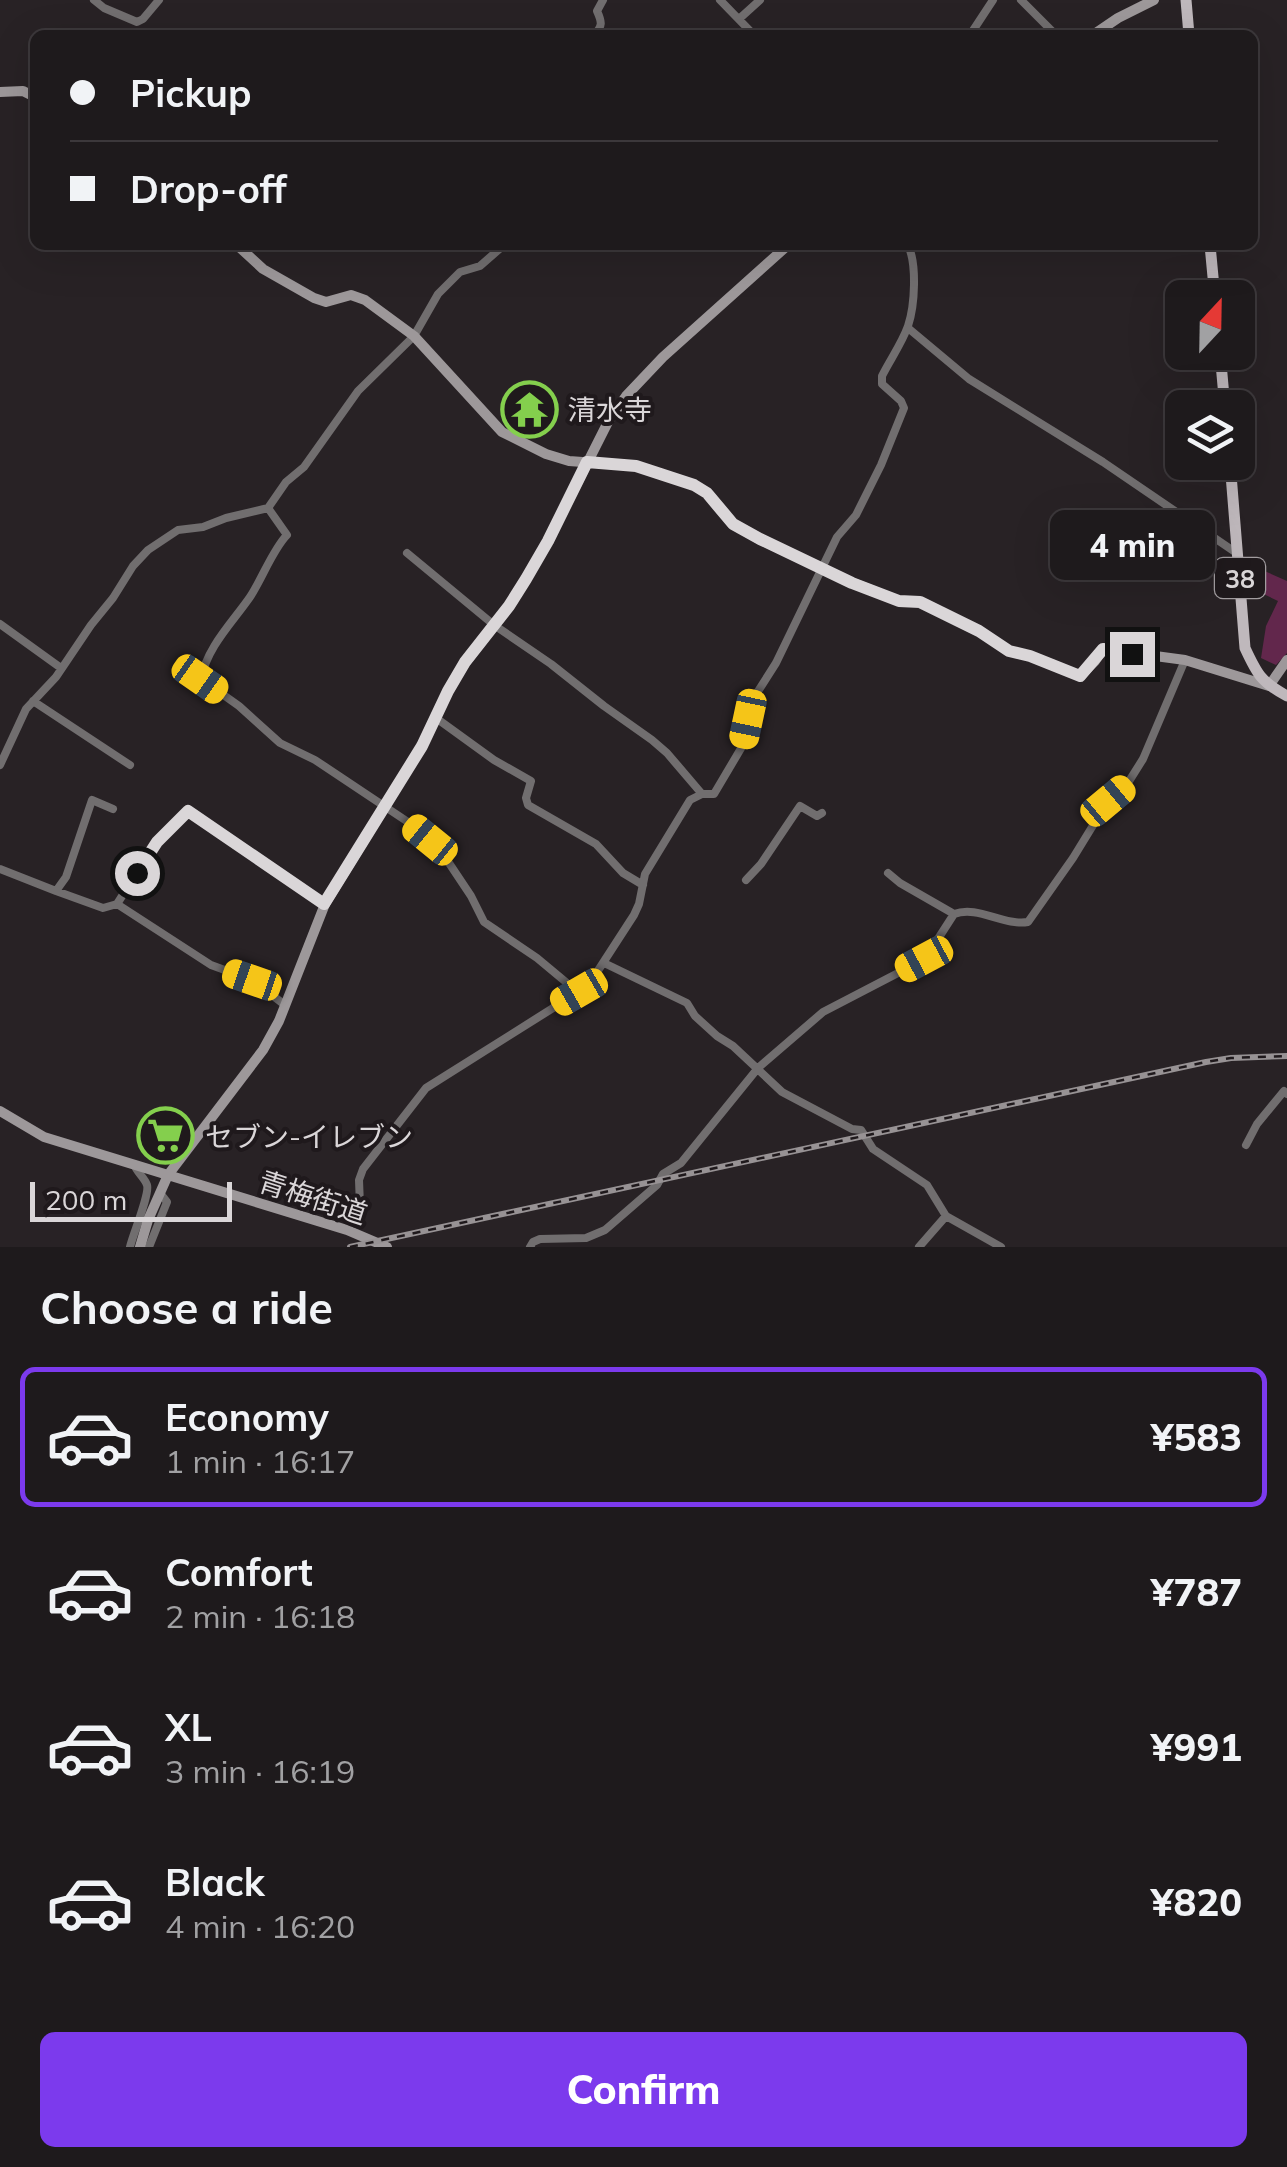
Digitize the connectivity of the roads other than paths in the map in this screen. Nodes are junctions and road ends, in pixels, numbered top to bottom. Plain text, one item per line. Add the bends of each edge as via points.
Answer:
1 (94, 0) edge
2 (159, 0) edge
3 (603, 0) edge
4 (720, 0) edge
5 (760, 0) edge
6 (993, 0) edge
7 (1021, 0) edge
8 (1154, 0) edge
9 (1186, 0) edge
10 (739, 19) junction
11 (599, 30) edge
12 (749, 30) edge
13 (973, 30) edge
14 (1051, 30) edge
15 (1100, 30) edge
16 (1189, 30) edge
17 (0, 92) edge
18 (30, 95) edge
19 (243, 250) edge
20 (498, 250) edge
21 (782, 250) edge
22 (910, 250) edge
23 (1210, 250) edge
24 (1213, 280) edge
25 (908, 328) junction
26 (414, 336) junction
27 (587, 462) junction
28 (1232, 480) edge
29 (268, 508) junction
30 (407, 553) dead end
31 (1238, 554) junction
32 (823, 570) junction
33 (0, 624) edge
34 (494, 625) junction
35 (1185, 660) junction
36 (1287, 660) edge
37 (61, 668) junction
38 (1269, 686) junction
39 (1287, 696) edge
40 (33, 701) junction
41 (436, 718) junction
42 (3, 749) edge
43 (0, 765) edge
44 (130, 766) dead end
45 (702, 794) junction
46 (384, 806) junction
47 (114, 809) dead end
48 (822, 813) dead end
49 (0, 869) edge
50 (888, 873) dead end
51 (746, 880) dead end
52 (643, 885) junction
53 (56, 890) junction
54 (118, 904) junction
55 (324, 904) junction
56 (954, 914) junction
57 (604, 963) junction
58 (579, 992) junction
59 (285, 1005) junction
60 (758, 1068) junction
61 (1287, 1094) edge
62 (0, 1111) edge
63 (1246, 1144) dead end
64 (134, 1164) junction
65 (168, 1175) junction
66 (946, 1216) junction
67 (346, 1230) junction
68 (144, 1244) edge
69 (130, 1247) edge
70 (387, 1247) edge
71 (530, 1247) edge
72 (918, 1247) edge
73 (1002, 1247) edge

1 - 2 street via 137,22
3 - 11 street
4 - 10 street
5 - 10 street
6 - 13 street
7 - 14 street
8 - 15 street
9 - 16 main road
10 - 12 street
17 - 18 street
19 - 26 street via 314,298 358,297
20 - 26 street via 438,294
21 - 27 street via 626,396
22 - 25 street
23 - 24 main road
25 - 31 street via 969,380
25 - 32 street via 882,376 904,408
26 - 27 street via 502,432 546,454
26 - 29 street via 358,391
27 - 32 street via 636,466 694,485 742,530
27 - 34 street via 534,566
28 - 31 main road, 38
29 - 37 street via 178,530 148,550
29 - 46 street via 287,535 200,679 280,743
30 - 34 street
31 - 38 main road, 38 via 1246,648
32 - 35 street via 899,601 920,602 1009,651 1080,676 1103,643
32 - 45 street via 755,696 741,750 714,794
33 - 37 street
34 - 41 street via 465,662
34 - 45 street via 652,740
35 - 38 street
35 - 56 street via 1143,759 1028,922
36 - 38 street
37 - 40 street
38 - 39 main road
40 - 42 street
40 - 44 street
41 - 46 street
41 - 52 street via 531,781 528,805 596,844
42 - 43 street
45 - 52 street via 690,800
46 - 55 street
46 - 58 street via 441,851 484,922
47 - 53 street via 92,800
48 - 51 street via 800,806
49 - 53 street
50 - 56 street
52 - 57 street via 640,904
53 - 54 street via 103,908
54 - 55 street via 157,842 188,811
54 - 59 street
55 - 59 street
56 - 60 street via 924,959 823,1012
57 - 58 street
57 - 60 street via 687,1003
58 - 67 street via 426,1088 363,1169 360,1206
59 - 65 street via 263,1050
60 - 66 street via 782,1092 861,1130 873,1149 928,1185
60 - 71 street via 681,1162 605,1230 586,1238 540,1239
61 - 63 street
62 - 64 street, 青梅街道 via 44,1137
64 - 65 street, 青梅街道
64 - 69 street via 147,1197
65 - 67 street, 青梅街道
65 - 68 street
66 - 72 street
66 - 73 street
67 - 70 street, 青梅街道

